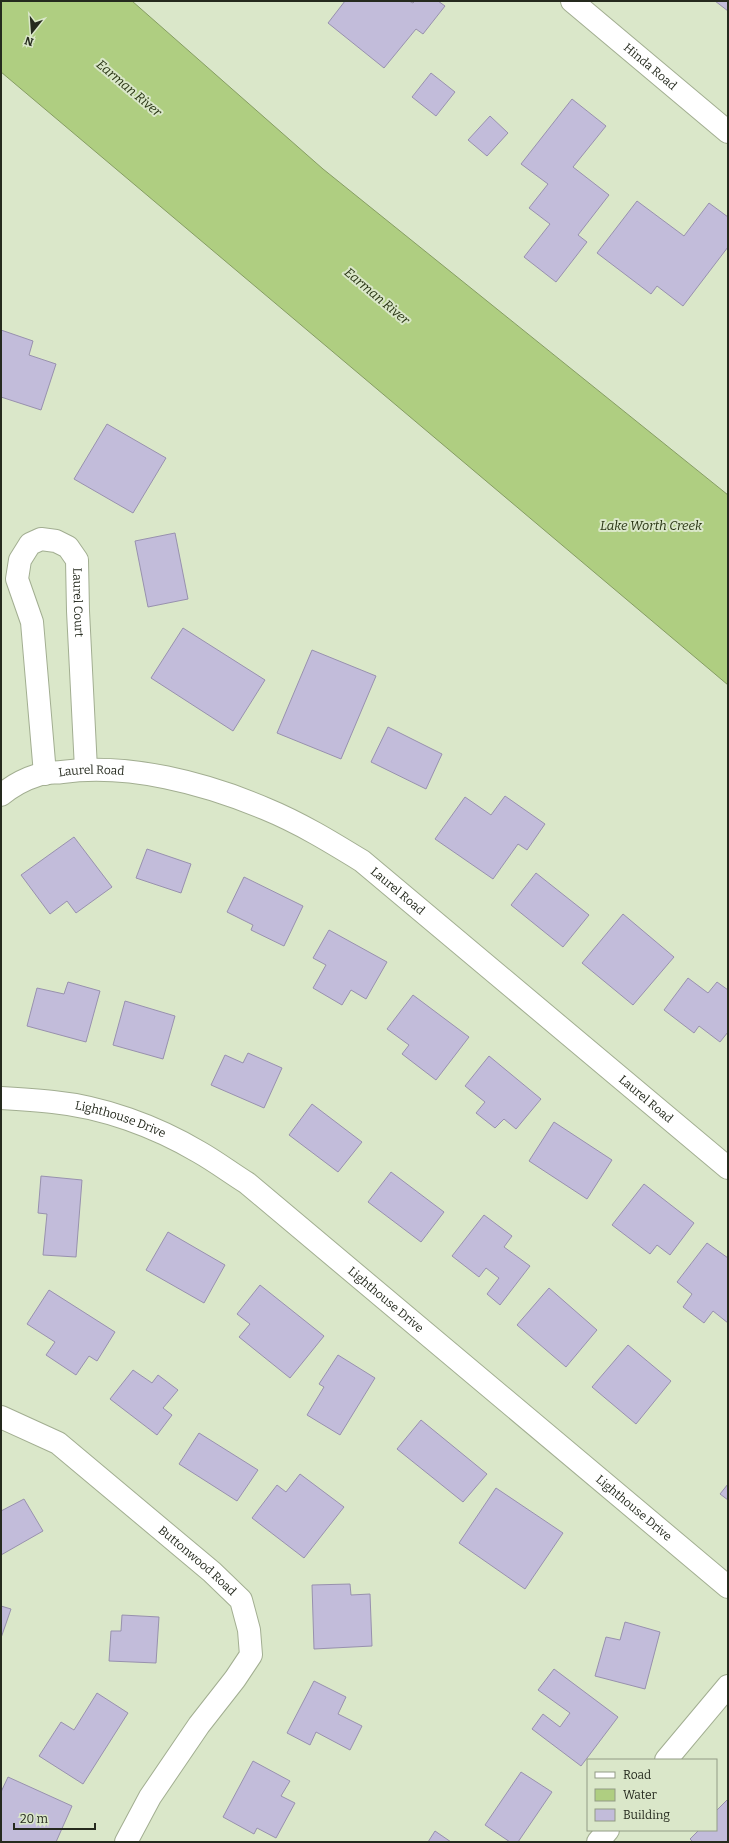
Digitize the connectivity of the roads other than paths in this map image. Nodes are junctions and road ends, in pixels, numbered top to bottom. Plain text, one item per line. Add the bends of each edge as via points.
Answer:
1 (572, 1) edge
2 (728, 132) edge
3 (86, 769) junction
4 (45, 774) junction
5 (1, 795) edge
6 (1, 1098) edge
7 (728, 1168) edge
8 (1, 1417) edge
9 (728, 1586) edge
10 (728, 1686) edge
11 (667, 1759) edge
12 (607, 1831) edge
13 (126, 1842) edge
14 (598, 1842) edge

1 - 2 street, Hinda Road
3 - 4 street, Laurel Road
3 - 4 street, Laurel Court via 77,560 68,547 56,541 41,539 30,544 20,560 17,579 32,622
3 - 7 street, Laurel Road via 141,773 205,787 267,809 350,853
4 - 5 street, Laurel Road via 20,782
6 - 9 street, Lighthouse Drive via 54,1102 128,1120 164,1134 247,1183
8 - 13 street, Buttonwood Road via 58,1443 242,1600 249,1630 251,1655 150,1797
10 - 11 street
12 - 14 street

